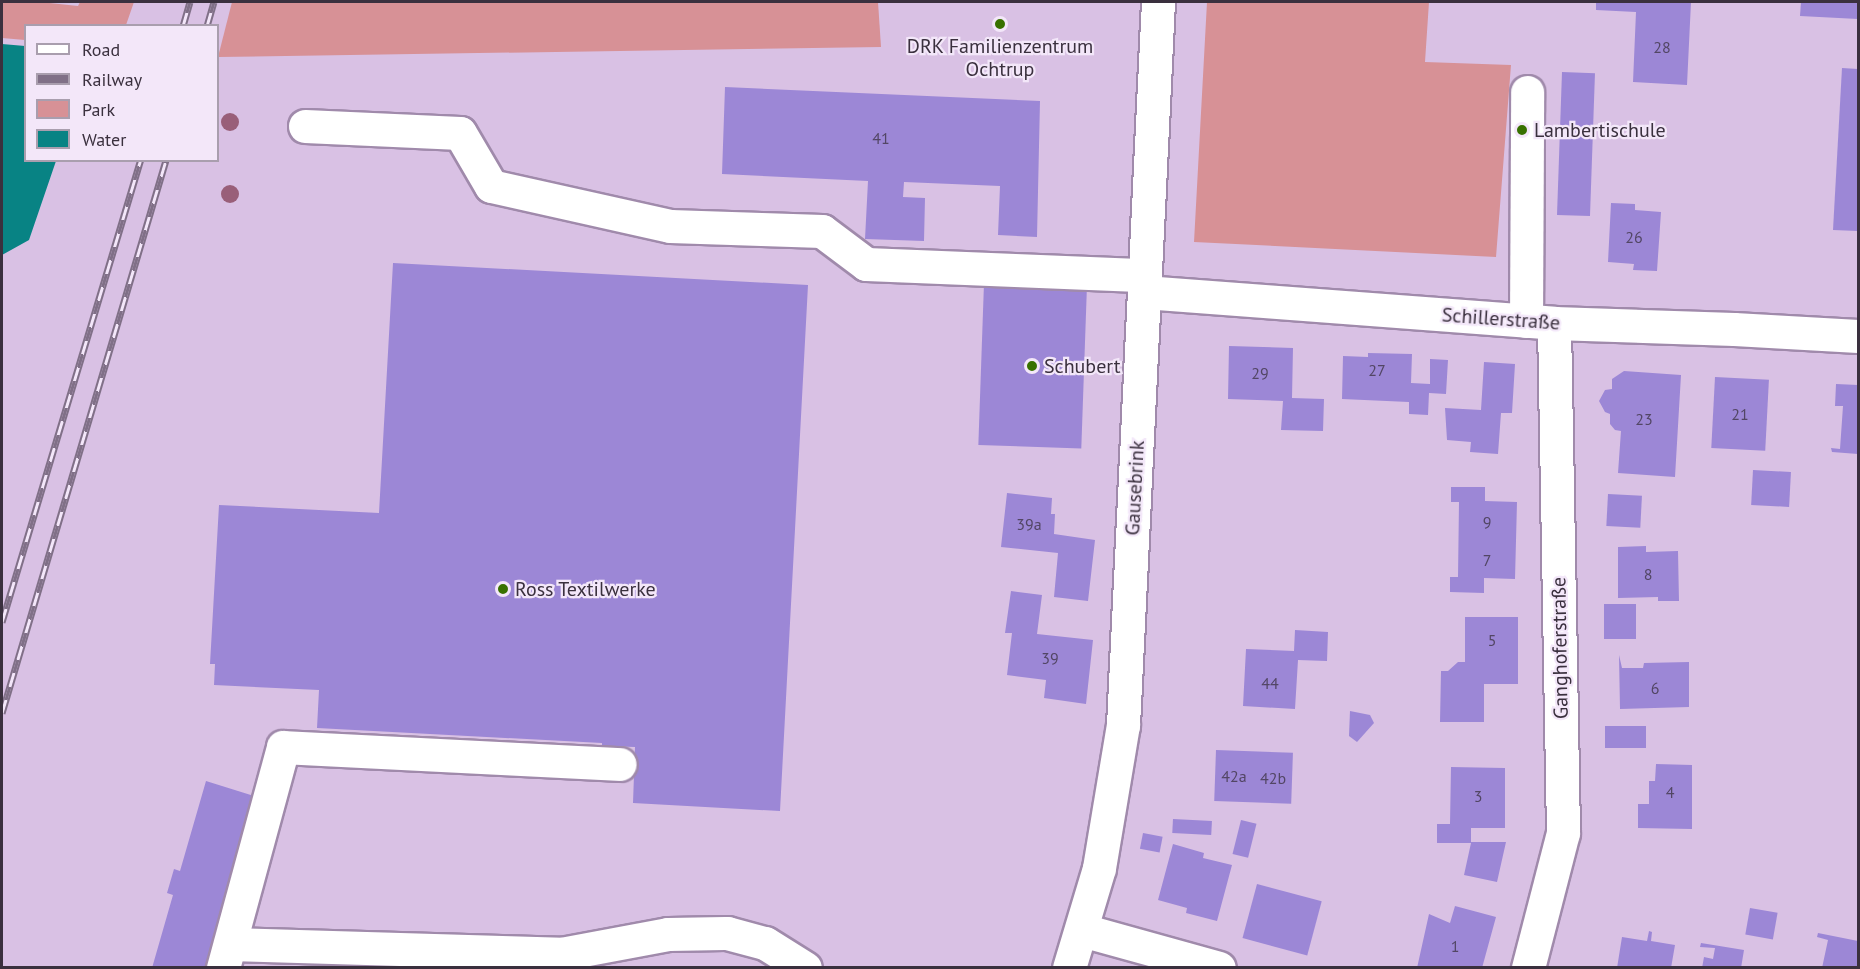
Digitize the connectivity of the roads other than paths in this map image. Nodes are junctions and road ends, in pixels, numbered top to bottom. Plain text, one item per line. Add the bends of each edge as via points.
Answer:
1 (1158, 2) edge
2 (1527, 92) dead end
3 (305, 126) dead end
4 (1145, 283) junction
5 (1540, 322) junction
6 (1858, 336) edge
7 (620, 764) dead end
8 (1082, 930) junction
9 (226, 956) edge
10 (805, 968) edge
11 (1069, 968) edge
12 (1218, 968) edge
13 (1528, 968) edge

1 - 4 street, Gausebrink
2 - 5 street, Ganghoferstraße
3 - 4 street, Schillerstraße via 460,133 491,186 670,226 822,231 866,264
4 - 5 street, Schillerstraße
4 - 8 street, Gausebrink via 1123,725 1099,868
5 - 6 street, Schillerstraße
5 - 13 street, Ganghoferstraße via 1563,832
7 - 9 street via 284,747
8 - 11 street, Gausebrink
8 - 12 street
9 - 10 street via 561,954 668,934 727,933 765,943

